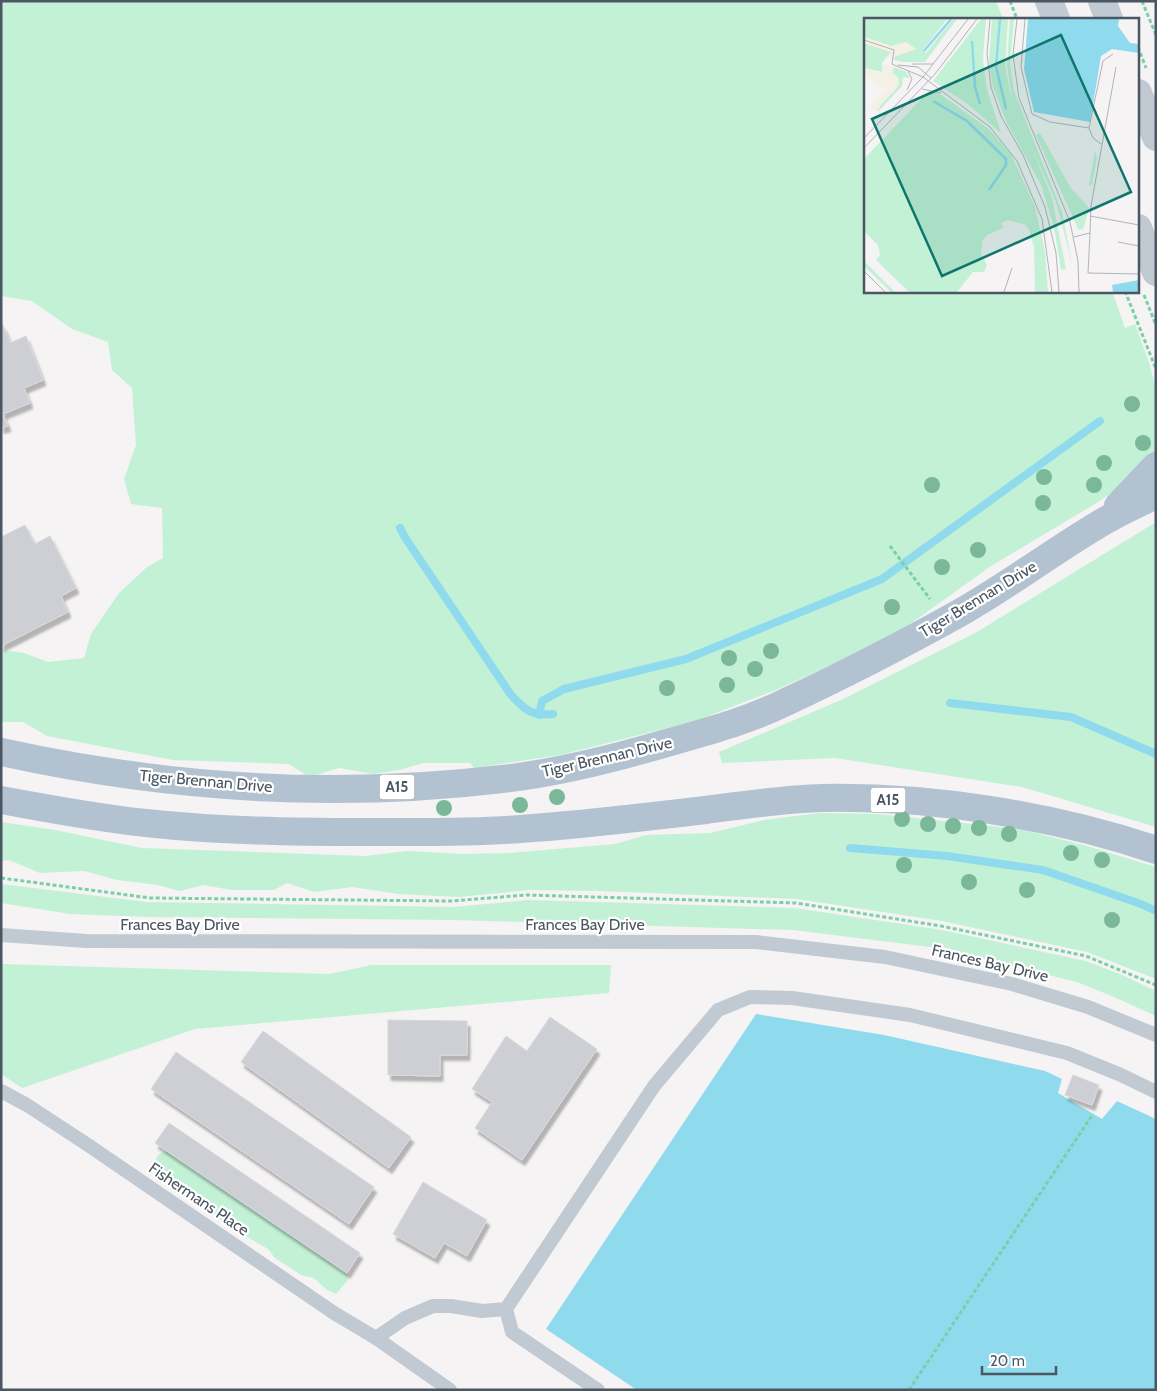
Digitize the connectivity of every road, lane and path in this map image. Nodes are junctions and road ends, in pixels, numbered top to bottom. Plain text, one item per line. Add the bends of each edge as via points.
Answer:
1 (1010, 1) edge
2 (1049, 1) edge
3 (1102, 1) edge
4 (1142, 1) edge
5 (1017, 18) edge
6 (1056, 18) edge
7 (1109, 18) edge
8 (1156, 35) edge
9 (1140, 98) edge
10 (1156, 137) edge
11 (1140, 238) edge
12 (1149, 281) edge
13 (1125, 292) edge
14 (1156, 325) edge
15 (1156, 369) edge
16 (1156, 466) edge
17 (1156, 495) edge
18 (1103, 521) junction
19 (890, 546) dead end
20 (946, 620) junction
21 (1, 752) edge
22 (1, 800) edge
23 (1156, 850) edge
24 (1, 878) edge
25 (1, 935) edge
26 (1156, 985) edge
27 (1156, 1035) edge
28 (1, 1091) edge
29 (1156, 1092) edge
30 (1093, 1114) dead end
31 (506, 1309) junction
32 (376, 1338) junction
33 (450, 1390) edge
34 (598, 1390) edge
35 (909, 1390) edge

1 - 5 path
2 - 6 street
3 - 7 street
4 - 8 path
9 - 10 street
11 - 12 street
12 - 14 path
13 - 15 path
16 - 18 main road
17 - 18 main road, Tiger Brennan Drive / A15
18 - 20 main road, Tiger Brennan Drive / A15
19 - 20 path
20 - 21 main road, Tiger Brennan Drive / A15 via 758,715 634,753 503,779 332,789 266,787 79,768
22 - 23 main road, A15 via 144,823 238,831 429,832 519,829 821,798 884,800 1025,816
24 - 26 path via 150,898 451,901 527,894 796,903 941,926 1086,956
25 - 27 lane, Frances Bay Drive via 86,941 756,942 885,957 1012,984 1088,1007
28 - 32 lane, Fishermans Place via 88,1145 334,1313
29 - 31 lane via 1067,1054 938,1021 792,998 750,996 718,1010 654,1086
30 - 35 path
31 - 32 lane via 482,1311 433,1306 405,1318
31 - 34 lane via 512,1332
32 - 33 lane, Fishermans Place

